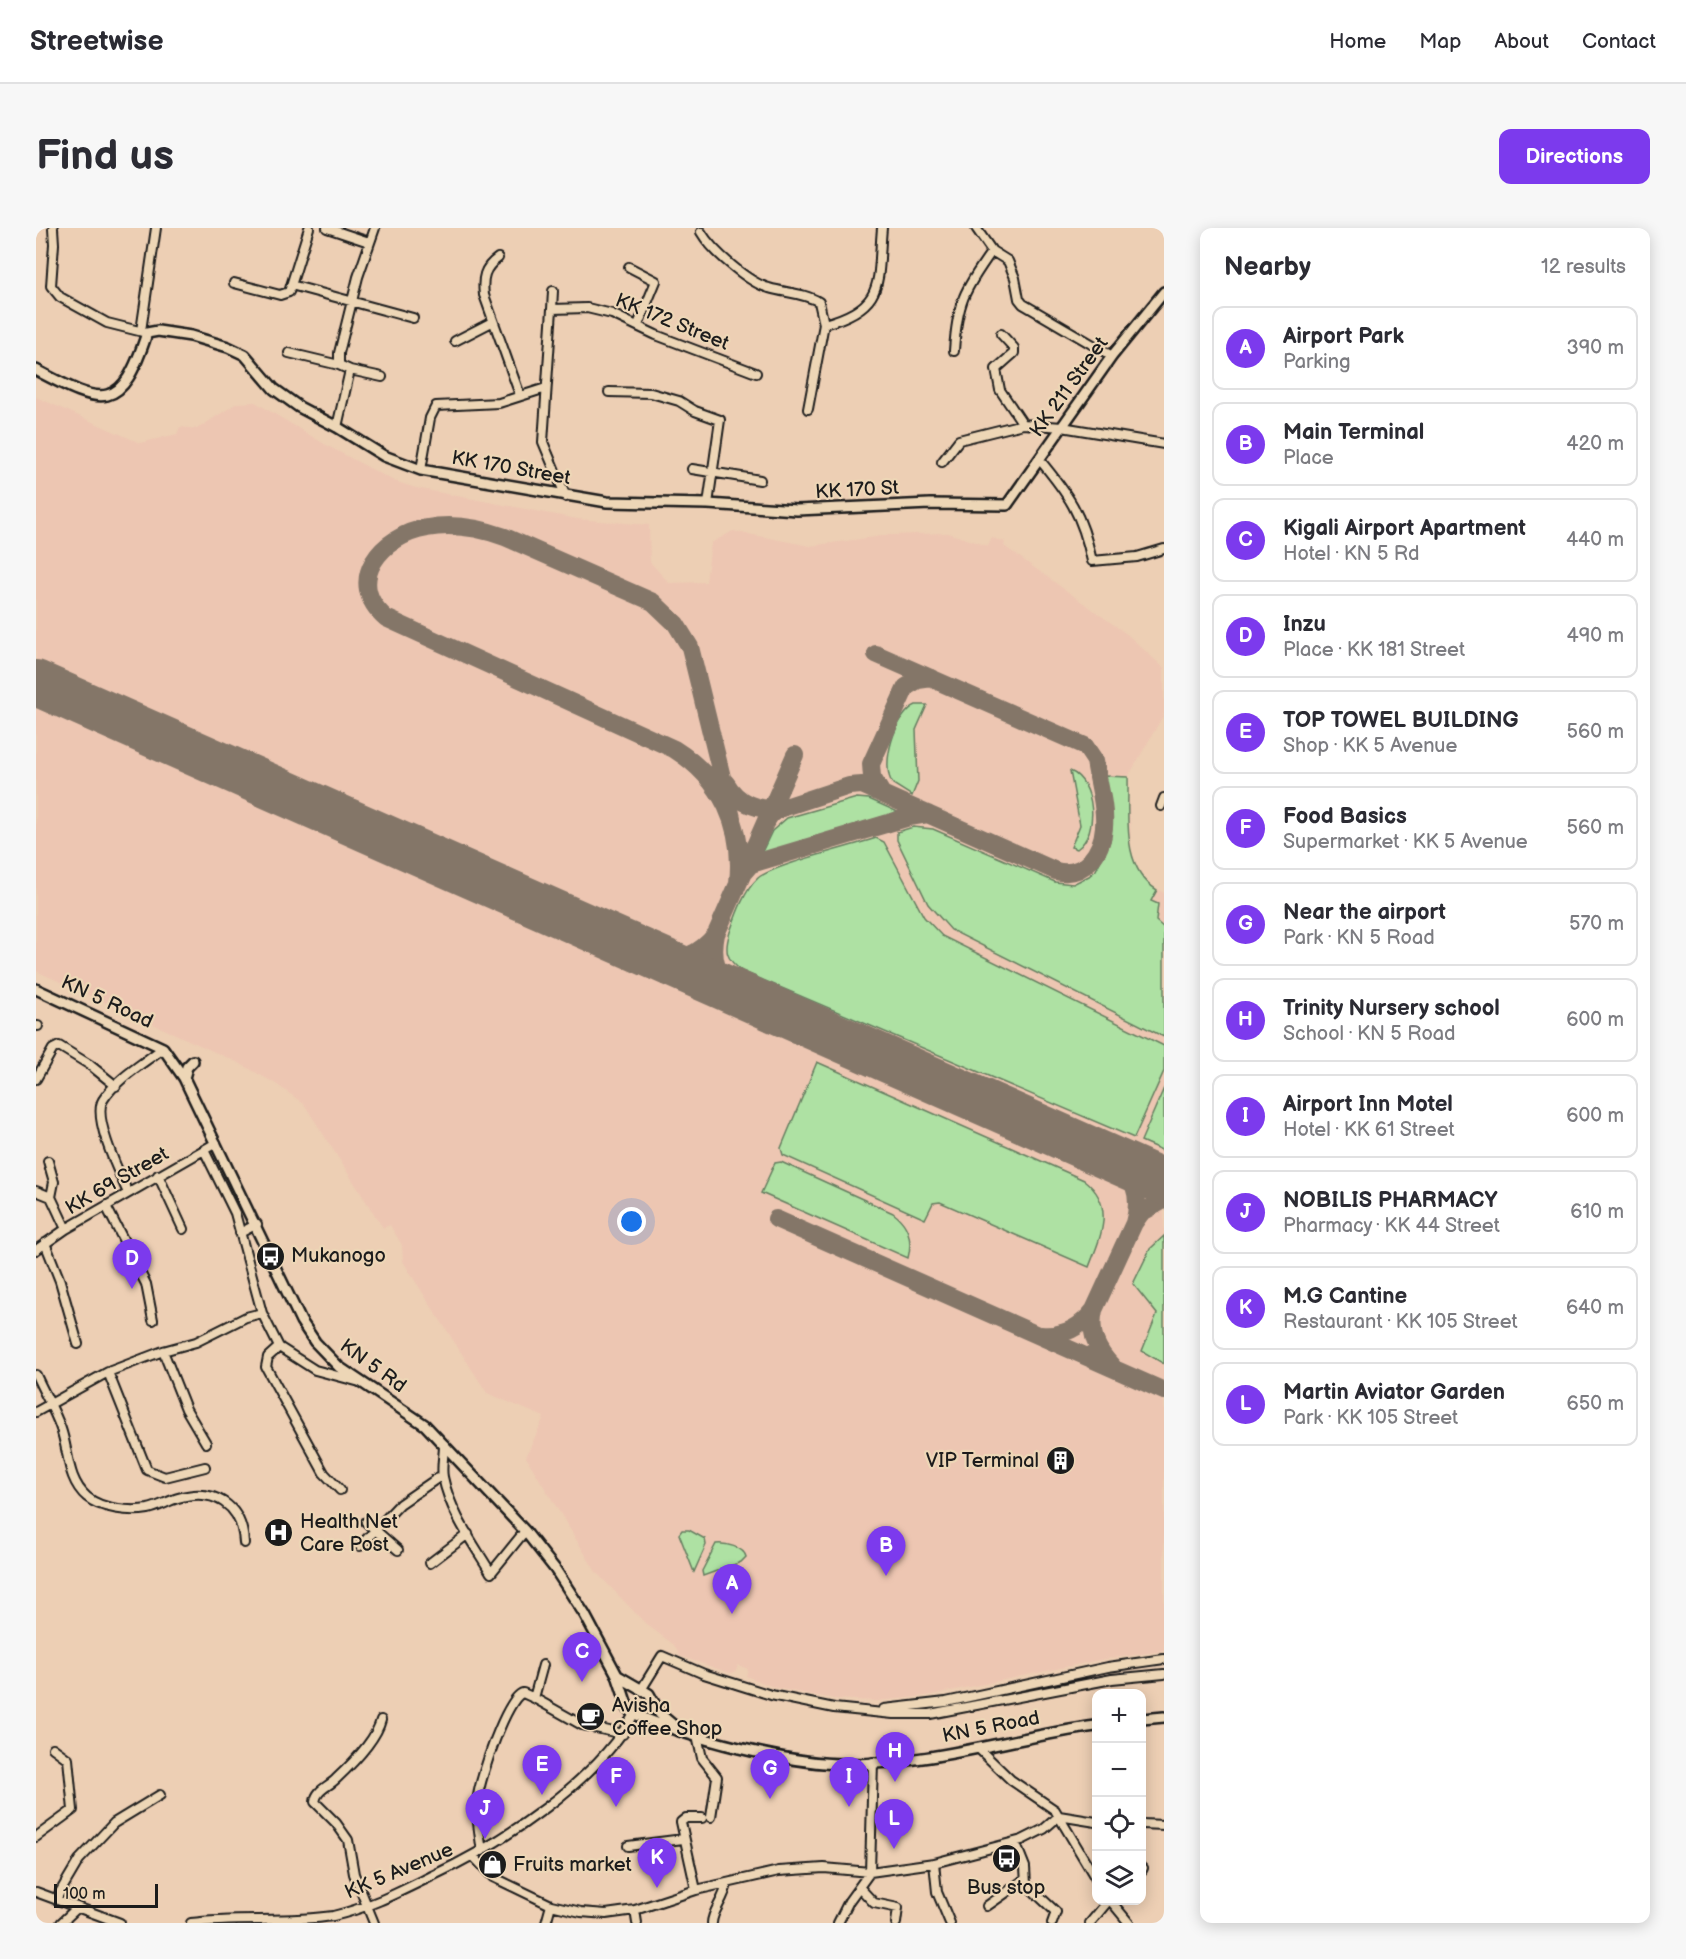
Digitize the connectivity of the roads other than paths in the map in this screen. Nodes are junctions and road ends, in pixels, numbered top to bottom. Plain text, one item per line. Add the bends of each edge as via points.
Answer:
1 (52, 228) edge
2 (156, 228) edge
3 (309, 228) edge
4 (327, 228) edge
5 (375, 228) edge
6 (882, 228) edge
7 (975, 229) edge
8 (701, 232) dead end
9 (369, 242) junction
10 (992, 251) junction
11 (498, 258) dead end
12 (629, 267) dead end
13 (234, 283) dead end
14 (291, 285) junction
15 (553, 291) dead end
16 (1164, 292) edge
17 (352, 301) junction
18 (552, 309) junction
19 (413, 318) dead end
20 (492, 322) junction
21 (824, 324) junction
22 (638, 325) junction
23 (144, 332) junction
24 (1001, 334) dead end
25 (455, 341) dead end
26 (954, 351) dead end
27 (289, 352) dead end
28 (1112, 356) junction
29 (339, 365) junction
30 (36, 370) edge
31 (350, 370) junction
32 (756, 373) dead end
33 (382, 377) dead end
34 (546, 388) junction
35 (609, 392) dead end
36 (520, 395) junction
37 (808, 409) dead end
38 (1023, 424) junction
39 (337, 427) junction
40 (1062, 427) junction
41 (1164, 444) edge
42 (1039, 459) junction
43 (942, 462) dead end
44 (692, 469) dead end
45 (421, 470) junction
46 (712, 472) junction
47 (760, 480) dead end
48 (566, 497) junction
49 (708, 504) junction
50 (1007, 505) joint
51 (1164, 549) edge
52 (1164, 798) edge
53 (1161, 806) dead end
54 (36, 988) edge
55 (163, 1048) junction
56 (193, 1061) dead end
57 (184, 1078) junction
58 (36, 1079) edge
59 (116, 1086) junction
60 (216, 1143) junction
61 (204, 1150) junction
62 (48, 1161) dead end
63 (158, 1174) junction
64 (36, 1191) edge
65 (128, 1193) junction
66 (51, 1197) junction
67 (106, 1206) junction
68 (257, 1224) junction
69 (183, 1229) dead end
70 (66, 1230) junction
71 (240, 1233) junction
72 (45, 1243) junction
73 (36, 1251) edge
74 (262, 1312) junction
75 (153, 1320) dead end
76 (78, 1344) dead end
77 (279, 1347) junction
78 (163, 1351) junction
79 (108, 1372) junction
80 (36, 1376) edge
81 (361, 1382) junction
82 (49, 1404) junction
83 (36, 1412) edge
84 (206, 1443) dead end
85 (444, 1444) junction
86 (205, 1467) dead end
87 (442, 1475) junction
88 (340, 1490) dead end
89 (366, 1522) dead end
90 (375, 1530) junction
91 (525, 1531) junction
92 (468, 1534) junction
93 (244, 1543) dead end
94 (360, 1546) dead end
95 (398, 1550) dead end
96 (430, 1563) dead end
97 (1164, 1659) edge
98 (543, 1665) dead end
99 (1164, 1674) edge
100 (617, 1675) junction
101 (640, 1690) junction
102 (534, 1698) junction
103 (652, 1701) junction
104 (627, 1703) junction
105 (861, 1710) junction
106 (636, 1715) junction
107 (1164, 1717) edge
108 (1146, 1719) edge
109 (381, 1720) dead end
110 (1092, 1727) edge
111 (679, 1730) junction
112 (623, 1734) junction
113 (697, 1736) junction
114 (53, 1748) dead end
115 (979, 1749) junction
116 (873, 1762) junction
117 (160, 1795) dead end
118 (1059, 1816) junction
119 (711, 1817) dead end
120 (702, 1818) dead end
121 (1092, 1821) edge
122 (1146, 1824) edge
123 (1164, 1825) edge
124 (36, 1837) edge
125 (683, 1839) junction
126 (1015, 1842) junction
127 (628, 1846) dead end
128 (482, 1851) junction
129 (474, 1857) junction
130 (934, 1863) junction
131 (870, 1872) junction
132 (1092, 1872) edge
133 (1024, 1880) junction
134 (727, 1883) junction
135 (860, 1888) junction
136 (696, 1890) junction
137 (36, 1892) edge
138 (56, 1899) junction
139 (551, 1905) junction
140 (1106, 1905) edge
141 (1114, 1905) edge
142 (368, 1906) junction
143 (987, 1906) dead end
144 (77, 1908) junction
145 (635, 1910) junction
146 (98, 1919) edge
147 (299, 1921) edge
148 (249, 1922) edge
149 (61, 1923) edge
150 (120, 1923) edge
151 (191, 1923) edge
152 (374, 1923) edge
153 (546, 1923) edge
154 (637, 1923) edge
155 (712, 1923) edge
156 (838, 1923) edge
157 (896, 1923) edge
158 (950, 1923) edge
159 (1052, 1923) edge
160 (1090, 1923) edge
161 (1129, 1923) edge

1 - 23 street via 51,286 60,297 107,323
2 - 23 street
3 - 14 street
4 - 9 street
5 - 9 street
6 - 21 street via 879,283 874,293 850,317
7 - 10 street
8 - 21 street via 750,279 819,302
9 - 17 street
10 - 26 street via 970,281 959,306
10 - 28 street via 1008,261 1023,304
11 - 20 street via 490,264 482,281
12 - 22 street via 656,281
13 - 14 street via 285,295
14 - 17 street
15 - 18 street
16 - 28 main road, KK 211 Street
17 - 19 street
17 - 29 street
18 - 22 street, KK 172 Street via 587,308
18 - 34 street
20 - 25 street
20 - 36 street
21 - 37 street
22 - 32 street, KK 172 Street
23 - 30 main road via 139,359 124,387 110,395 91,395
23 - 39 main road, KK 170 Street via 191,336 245,355 286,398
24 - 38 street via 1014,353 996,369 996,383
27 - 29 street
28 - 40 main road, KK 211 Street
29 - 31 street
31 - 33 street
31 - 39 street
34 - 36 street
34 - 48 street via 544,448
35 - 46 street via 651,393 720,420
36 - 45 street via 488,405 436,406 430,418
38 - 40 street
38 - 43 street via 959,440
39 - 45 main road, KK 170 Street via 384,456
40 - 41 street
40 - 42 main road, KK 211 Street
42 - 50 main road, KK 211 Street
42 - 51 street via 1073,503 1092,561 1137,557
44 - 46 street
45 - 48 main road, KK 170 Street
46 - 47 street
46 - 49 street
48 - 49 main road, KK 170 Street
49 - 50 main road, KK 170 St via 797,510
52 - 53 street
54 - 55 main road, KN 5 Road
55 - 57 main road, KN 5 Rd
55 - 59 street
56 - 57 main road
57 - 60 main road, KN 5 Rd
58 - 59 street via 59,1046
59 - 65 street via 103,1101 102,1124
60 - 61 street, KK 69 Street
60 - 68 main road, KN 5 Rd
61 - 63 street, KK 69 Street
61 - 71 street via 235,1213
62 - 66 street via 54,1182
63 - 65 street, KK 69 Street
63 - 69 street
64 - 66 street
65 - 67 street, KK 69 Street
66 - 70 street
67 - 70 street, KK 69 Street
67 - 75 street via 146,1284
68 - 71 street
68 - 81 main road, KN 5 Rd via 301,1321 339,1367
70 - 72 street, KK 69 Street
71 - 74 street
72 - 73 street, KK 69 Street
72 - 76 street
74 - 77 street
74 - 78 street via 196,1342
77 - 81 street via 315,1370
77 - 88 street via 268,1357 266,1367 324,1473
78 - 79 street
78 - 84 street via 186,1409
79 - 82 street
79 - 86 street via 150,1474 165,1477
80 - 82 street
81 - 85 main road, KN 5 Rd via 409,1412
82 - 83 street
82 - 93 street via 62,1430 76,1486 88,1499 128,1510 150,1509 194,1494 211,1496 239,1515
85 - 87 street
85 - 91 main road, KN 5 Rd
87 - 90 street via 400,1504
87 - 92 street via 453,1508
89 - 90 street
90 - 94 street
90 - 95 street
91 - 92 street via 491,1573
91 - 100 main road, KN 5 Rd via 585,1615
92 - 96 street
97 - 105 street via 934,1704
98 - 102 street
99 - 105 street via 1112,1679 930,1714
100 - 101 main road, KN 5 Rd
100 - 104 main road, KN 5 Rd
101 - 103 main road, KN 5 Rd via 649,1694
101 - 104 main road via 629,1695
101 - 105 street via 662,1656 771,1695
102 - 112 street via 582,1725
102 - 128 street via 521,1692 509,1708 483,1772 478,1796
103 - 106 main road via 650,1710
103 - 111 main road, KN 5 Rd via 660,1714
104 - 106 main road, KN 5 Rd
106 - 111 main road
106 - 112 street, KK 5 Avenue
107 - 108 main road
109 - 142 street via 373,1739 315,1798 348,1840 354,1874
110 - 115 main road, KN 5 Road
111 - 113 main road, KN 5 Road
112 - 128 street, KK 5 Avenue via 587,1772
113 - 116 main road, KN 5 Road via 800,1760
113 - 119 street via 702,1758 717,1777
114 - 124 street via 68,1759 73,1810
115 - 116 main road, KN 5 Road
115 - 118 street via 1011,1780
116 - 131 street
117 - 138 street via 114,1824 92,1845
118 - 121 street
118 - 126 street via 1044,1829
118 - 132 street
120 - 125 street via 682,1819
122 - 123 street
125 - 127 street
125 - 136 street
126 - 130 street
126 - 133 street via 1025,1867
128 - 129 street, KK 5 Avenue
129 - 139 street via 493,1878
129 - 142 street, KK 5 Avenue
130 - 131 street
130 - 158 street via 937,1892
131 - 134 street via 792,1869
131 - 135 street
133 - 143 street
133 - 159 street via 1056,1912
134 - 136 street
134 - 155 street
135 - 156 street
135 - 157 street via 874,1903 898,1908
136 - 145 street
137 - 138 street
138 - 144 street
139 - 145 street via 606,1914
139 - 153 street
140 - 160 street
141 - 161 street
142 - 147 street, KK 5 Avenue
142 - 152 street
144 - 146 street
144 - 149 street
145 - 154 street
146 - 150 street
147 - 148 street, KK 5 Avenue
148 - 151 street, KK 5 Avenue

